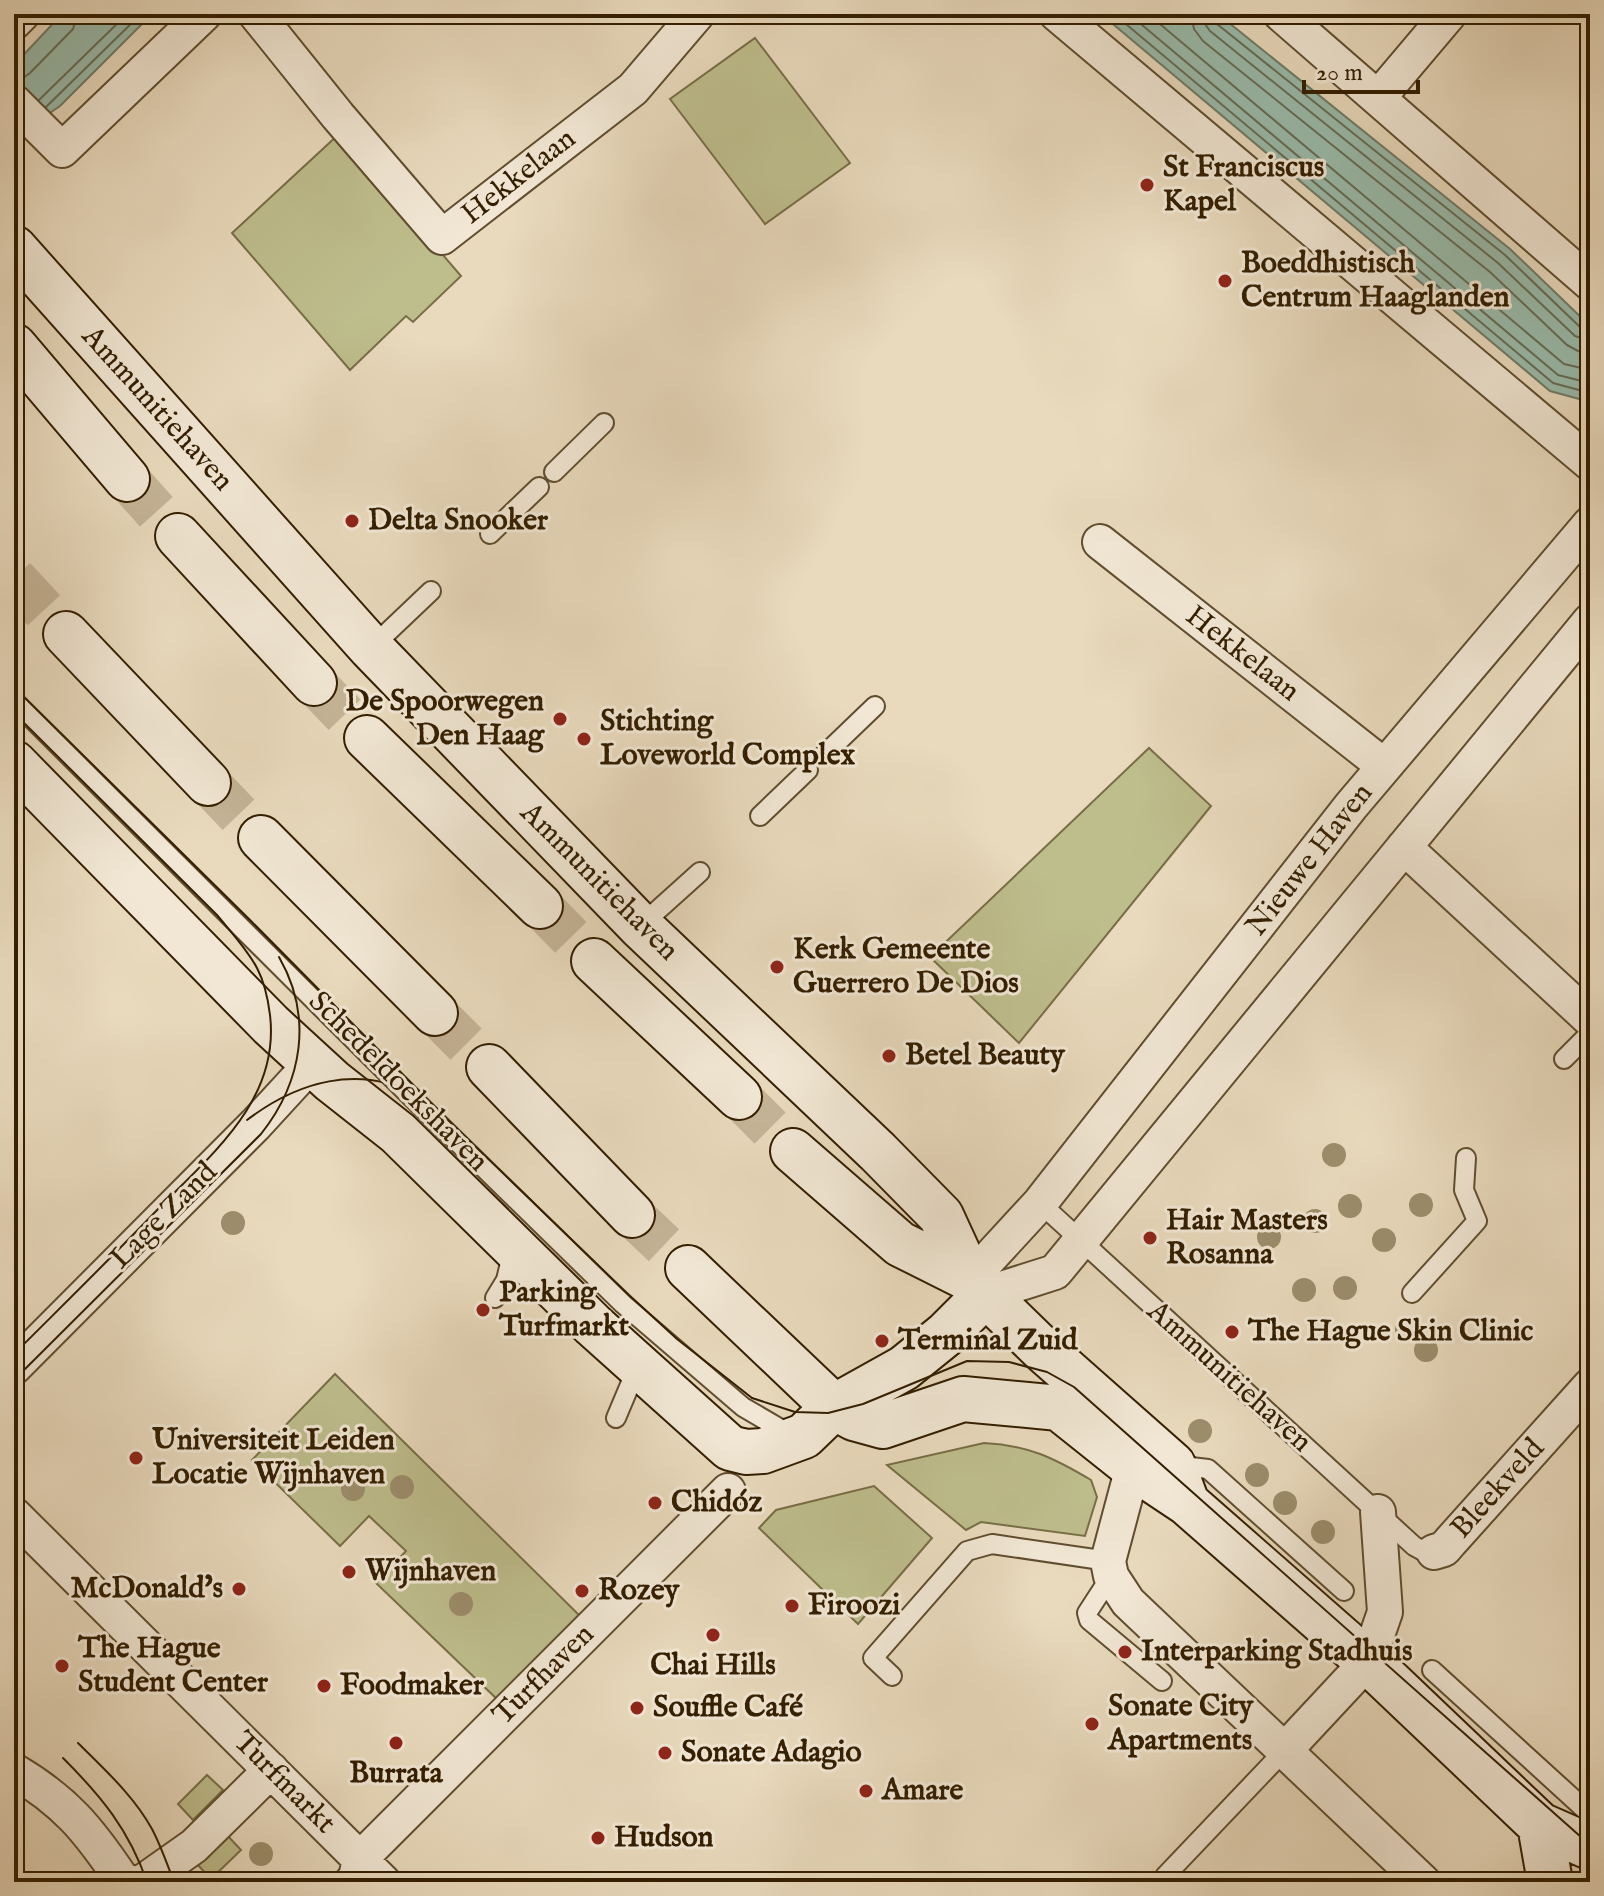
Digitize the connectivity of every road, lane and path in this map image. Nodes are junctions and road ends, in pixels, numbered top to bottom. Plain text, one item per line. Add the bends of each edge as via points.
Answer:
1 (22, 14) edge
2 (204, 14) edge
3 (256, 14) edge
4 (697, 14) edge
5 (1057, 14) edge
6 (1281, 14) edge
7 (1449, 14) edge
8 (14, 22) edge
9 (1378, 98) junction
10 (14, 102) edge
11 (14, 248) edge
12 (1590, 283) edge
13 (14, 346) edge
14 (604, 423) dead end
15 (1590, 463) edge
16 (119, 470) tunnel mouth
17 (554, 472) dead end
18 (539, 487) dead end
19 (1590, 524) edge
20 (490, 534) dead end
21 (178, 536) tunnel mouth
22 (1100, 542) dead end
23 (431, 591) dead end
24 (1590, 621) edge
25 (66, 634) tunnel mouth
26 (371, 648) junction
27 (314, 683) tunnel mouth
28 (14, 701) edge
29 (875, 706) dead end
30 (367, 738) tunnel mouth
31 (824, 755) dead end
32 (14, 763) edge
33 (1384, 766) junction
34 (808, 770) dead end
35 (208, 783) tunnel mouth
36 (760, 816) dead end
37 (261, 838) tunnel mouth
38 (1404, 847) junction
39 (700, 872) dead end
40 (540, 906) tunnel mouth
41 (640, 926) junction
42 (594, 961) tunnel mouth
43 (435, 1013) tunnel mouth
44 (1590, 1019) edge
45 (1590, 1033) edge
46 (1564, 1059) dead end
47 (312, 1063) junction
48 (489, 1067) tunnel mouth
49 (739, 1097) tunnel mouth
50 (793, 1151) tunnel mouth
51 (1466, 1158) dead end
52 (463, 1197) junction
53 (1040, 1203) junction
54 (632, 1215) tunnel mouth
55 (1081, 1242) junction
56 (510, 1263) junction
57 (688, 1268) tunnel mouth
58 (528, 1281) junction
59 (978, 1286) junction
60 (1412, 1293) dead end
61 (585, 1327) junction
62 (14, 1367) edge
63 (632, 1380) junction
64 (1590, 1386) edge
65 (641, 1402) dead end
66 (688, 1411) junction
67 (819, 1422) junction
68 (1164, 1478) junction
69 (728, 1491) dead end
70 (1378, 1512) junction
71 (14, 1515) edge
72 (1434, 1552) joint
73 (1109, 1568) junction
74 (1344, 1591) dead end
75 (1368, 1661) junction
76 (1432, 1670) dead end
77 (892, 1676) dead end
78 (1162, 1681) dead end
79 (1285, 1750) junction
80 (271, 1770) junction
81 (14, 1771) edge
82 (1577, 1836) edge
83 (365, 1874) edge
84 (1165, 1876) dead end
85 (128, 1882) edge
86 (143, 1882) edge
87 (1423, 1882) edge
88 (1550, 1882) edge

1 - 8 street
2 - 10 street via 62,150
3 - 4 street, Hekkelaan via 442,237 633,89
5 - 15 street
6 - 9 street
7 - 9 street
9 - 12 street
11 - 26 street, Ammunitiehaven
13 - 16 street
14 - 17 lane
18 - 20 lane
19 - 33 street, Nieuwe Haven
21 - 27 street
22 - 33 street, Hekkelaan
23 - 26 lane
24 - 38 street, Nieuwe Haven
25 - 35 street
26 - 41 street, Ammunitiehaven
28 - 67 lane, Schedeldoekshaven via 623,1304 743,1407 779,1428
29 - 31 lane
30 - 40 street
32 - 47 street, Schedeldoekshaven
33 - 53 street, Nieuwe Haven
34 - 36 lane
37 - 43 street
38 - 44 street
38 - 55 street, Nieuwe Haven
39 - 41 lane
41 - 59 street, Ammunitiehaven via 941,1216
42 - 49 street
45 - 46 lane
47 - 52 street, Schedeldoekshaven via 398,1133
47 - 62 street, Lage Zand
48 - 54 street
50 - 59 street via 900,1244
51 - 60 lane via 1464,1190 1477,1221
52 - 56 lane via 473,1226
52 - 61 street, Schedeldoekshaven
53 - 55 lane
53 - 59 street, Nieuwe Haven
55 - 59 street, Nieuwe Haven via 1055,1272
55 - 70 lane, Ammunitiehaven
56 - 58 lane
56 - 58 lane via 495,1298
57 - 67 street
58 - 61 lane
59 - 67 street, Schedeldoekshaven via 946,1334 904,1368
59 - 68 street, Ammunitiehaven
61 - 63 lane
61 - 66 street, Schedeldoekshaven
63 - 65 lane via 616,1418
63 - 66 lane via 665,1412
64 - 72 street, Bleekveld via 1444,1549
66 - 67 street, Schedeldoekshaven via 730,1448 746,1452 763,1451
67 - 68 street, Ammunitiehaven via 854,1418 883,1426 963,1399 1059,1408
68 - 73 street
68 - 74 lane via 1208,1469
68 - 75 street, Ammunitiehaven
69 - 83 street, Turfhaven
70 - 72 lane, Ammunitiehaven via 1414,1546
70 - 75 street via 1385,1612
71 - 80 street, Turfmarkt
73 - 77 lane via 992,1544 967,1551 873,1658
73 - 78 lane via 1087,1613 1089,1620
73 - 79 street via 1128,1602
75 - 79 street
75 - 82 street, Ammunitiehaven
76 - 82 lane
79 - 84 lane
79 - 87 street
80 - 83 street, Turfmarkt
80 - 86 street via 194,1846
81 - 85 street via 70,1812
82 - 88 street

